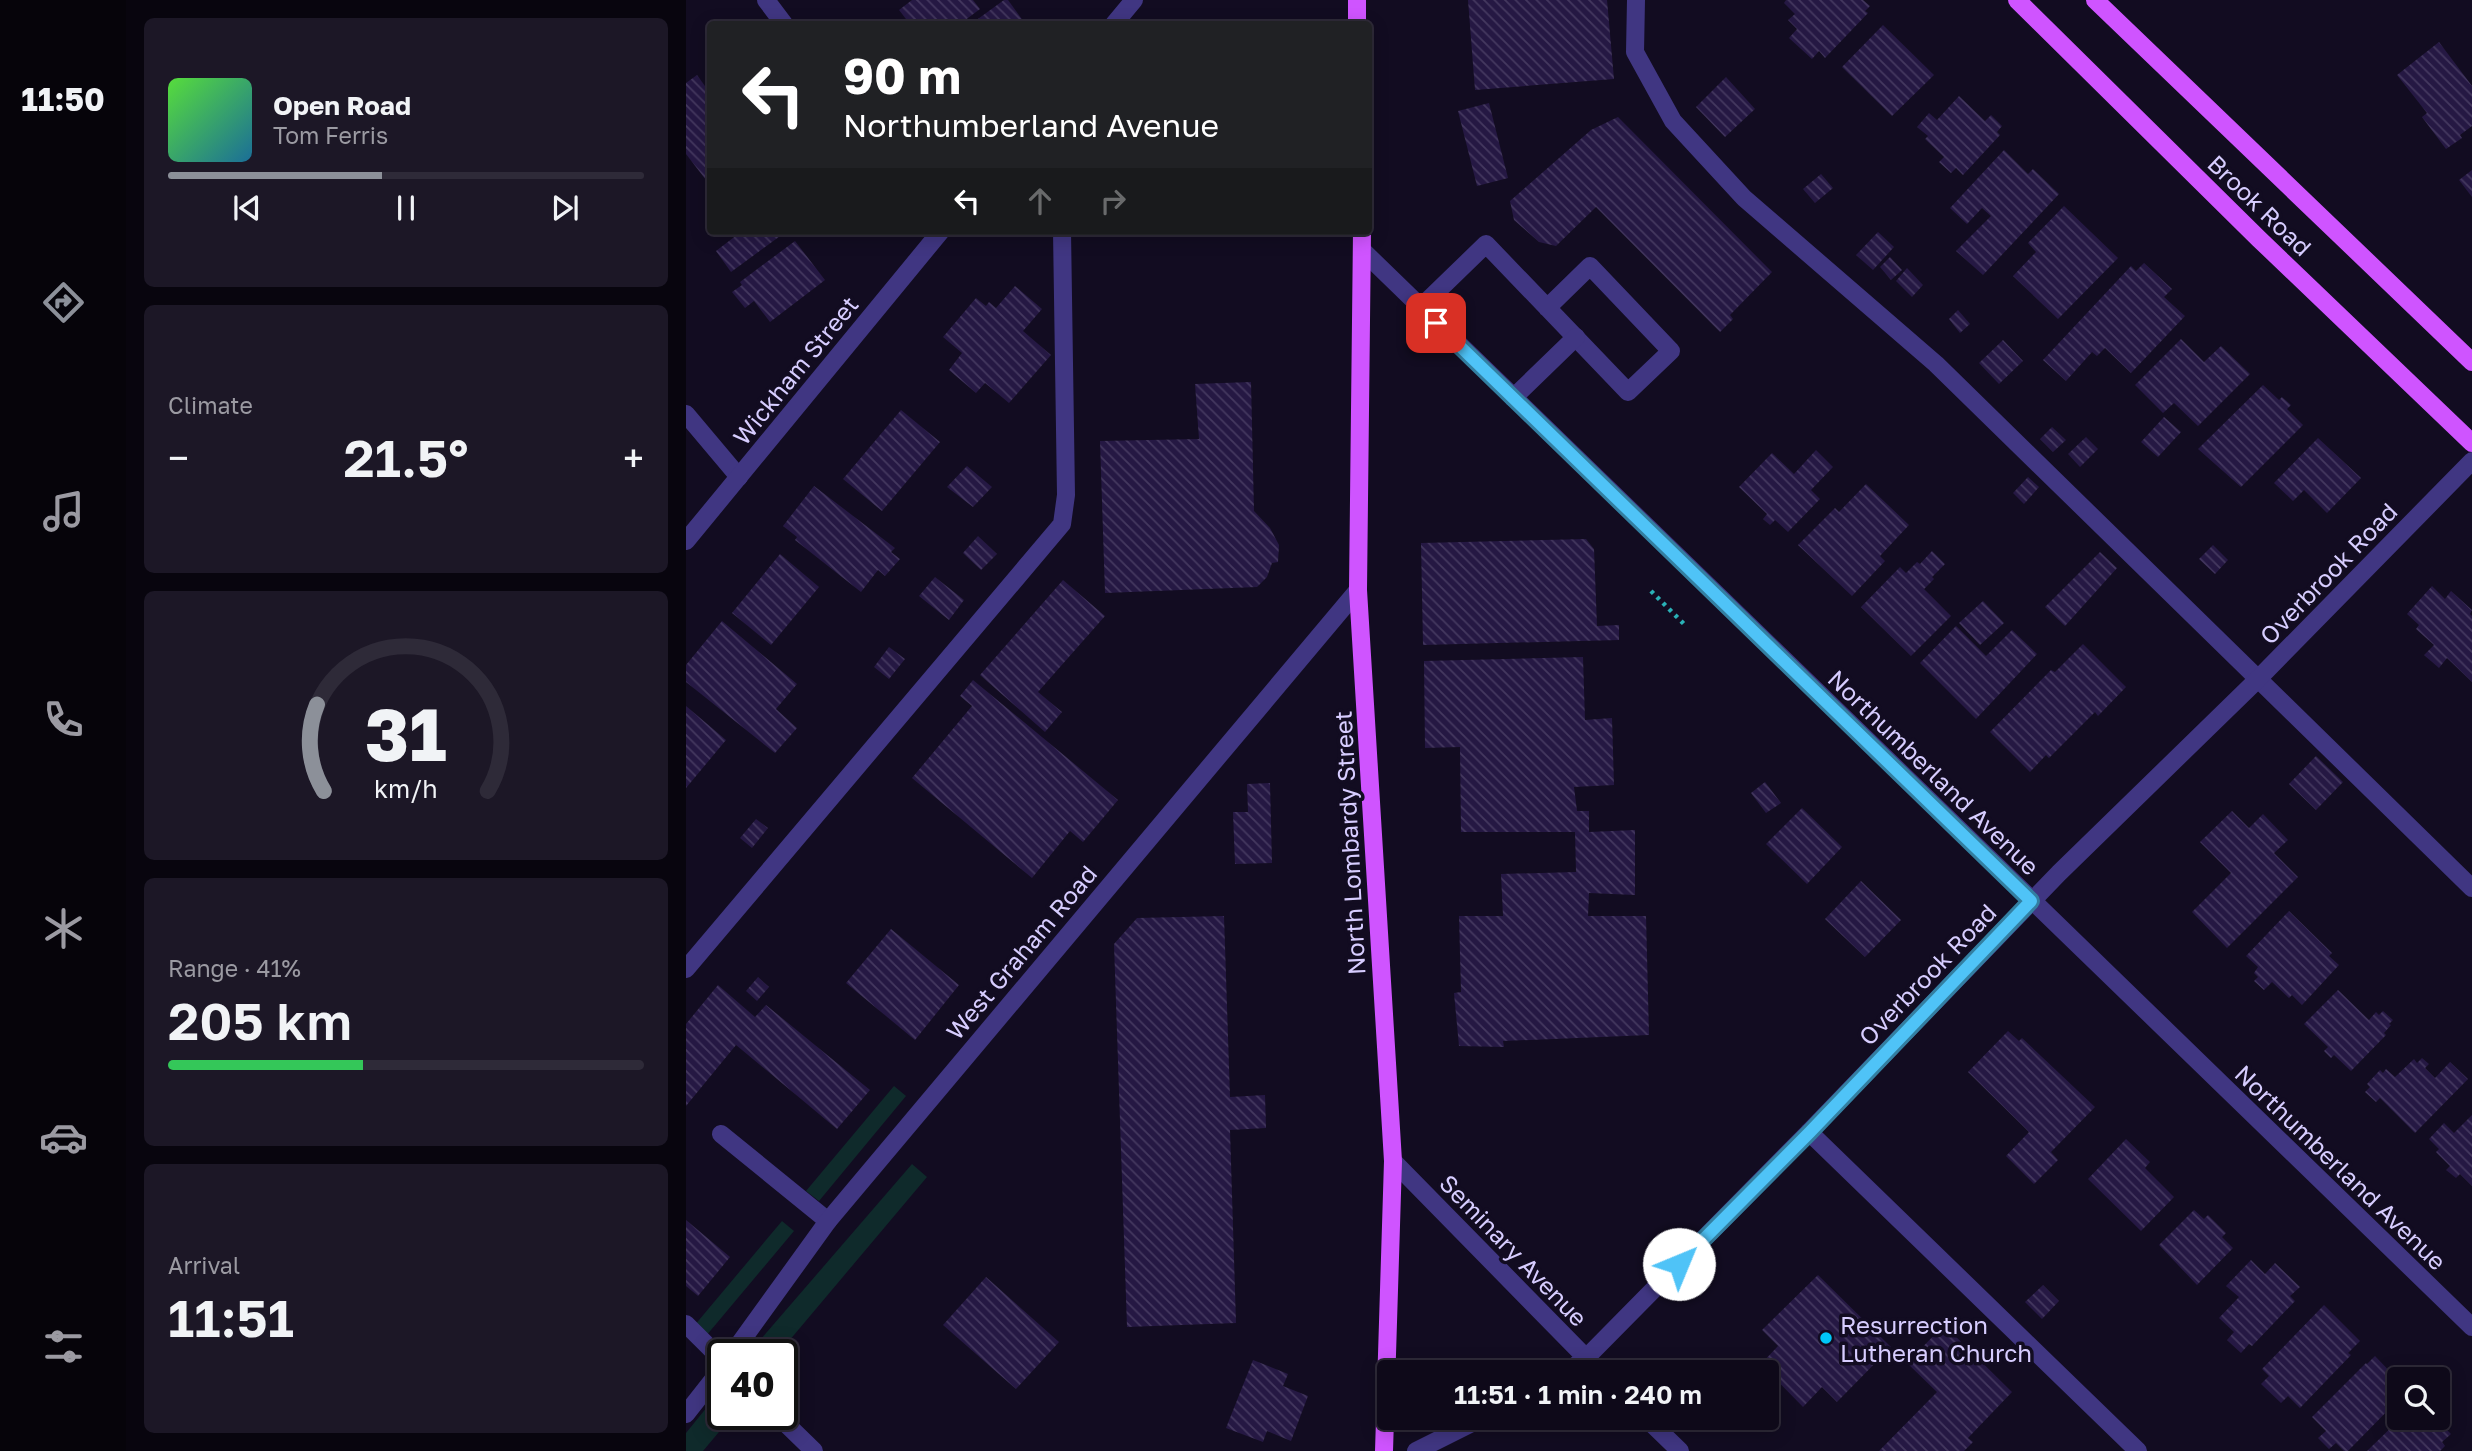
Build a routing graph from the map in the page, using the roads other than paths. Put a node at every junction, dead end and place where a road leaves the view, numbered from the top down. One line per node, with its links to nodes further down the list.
1 (766, 0): 7 (street)
2 (1134, 0): 8 (street)
3 (1357, 0): 9 (main road)
4 (1636, 0): 25 (street)
5 (2017, 0): 20 (main road, Brook Road)
6 (2095, 0): 17 (main road, Brook Road)
7 (782, 21)
8 (1116, 21)
9 (1357, 21)
10 (937, 235): 22 (street, Wickham Street)
11 (1062, 235): 28 (street)
12 (1362, 235): 13 (main road, North Lombardy Street)
13 (1363, 251): 14 (street, Northumberland Avenue); 24 (main road, North Lombardy Street)
14 (1420, 308): 15 (street); 18 (street, Northumberland Avenue)
15 (1547, 308): 16 (street); 16 (street)
16 (1576, 337): 18 (street)
17 (2472, 362)
18 (1513, 398): 27 (street, Northumberland Avenue)
19 (686, 414): 22 (street)
20 (2472, 443)
21 (2472, 461): 25 (street, Overbrook Road)
22 (739, 477): 23 (street, Wickham Street)
23 (686, 541)
24 (1358, 590): 31 (main road, North Lombardy Street); 32 (street, West Graham Road)
25 (2258, 679): 26 (street); 27 (street, Overbrook Road)
26 (2472, 888)
27 (2031, 901): 29 (street, Overbrook Road); 34 (street, Northumberland Avenue)
28 (686, 969)
29 (1810, 1132): 37 (street, Overbrook Road); 48 (street)
30 (721, 1134): 32 (street)
31 (1393, 1161): 37 (street, Seminary Avenue); 45 (main road, North Lombardy Street)
32 (828, 1221): 35 (street, West Graham Road)
33 (686, 1324): 36 (street)
34 (2472, 1327)
35 (743, 1339)
36 (707, 1345)
37 (1586, 1358): 38 (street, Overbrook Road)
38 (1583, 1360)
39 (707, 1387): 40 (street)
40 (686, 1414)
41 (792, 1430): 44 (street)
42 (1458, 1430): 46 (street)
43 (1658, 1430): 47 (street)
44 (814, 1451)
45 (1384, 1451)
46 (1416, 1451)
47 (1680, 1451)
48 (2138, 1451)

